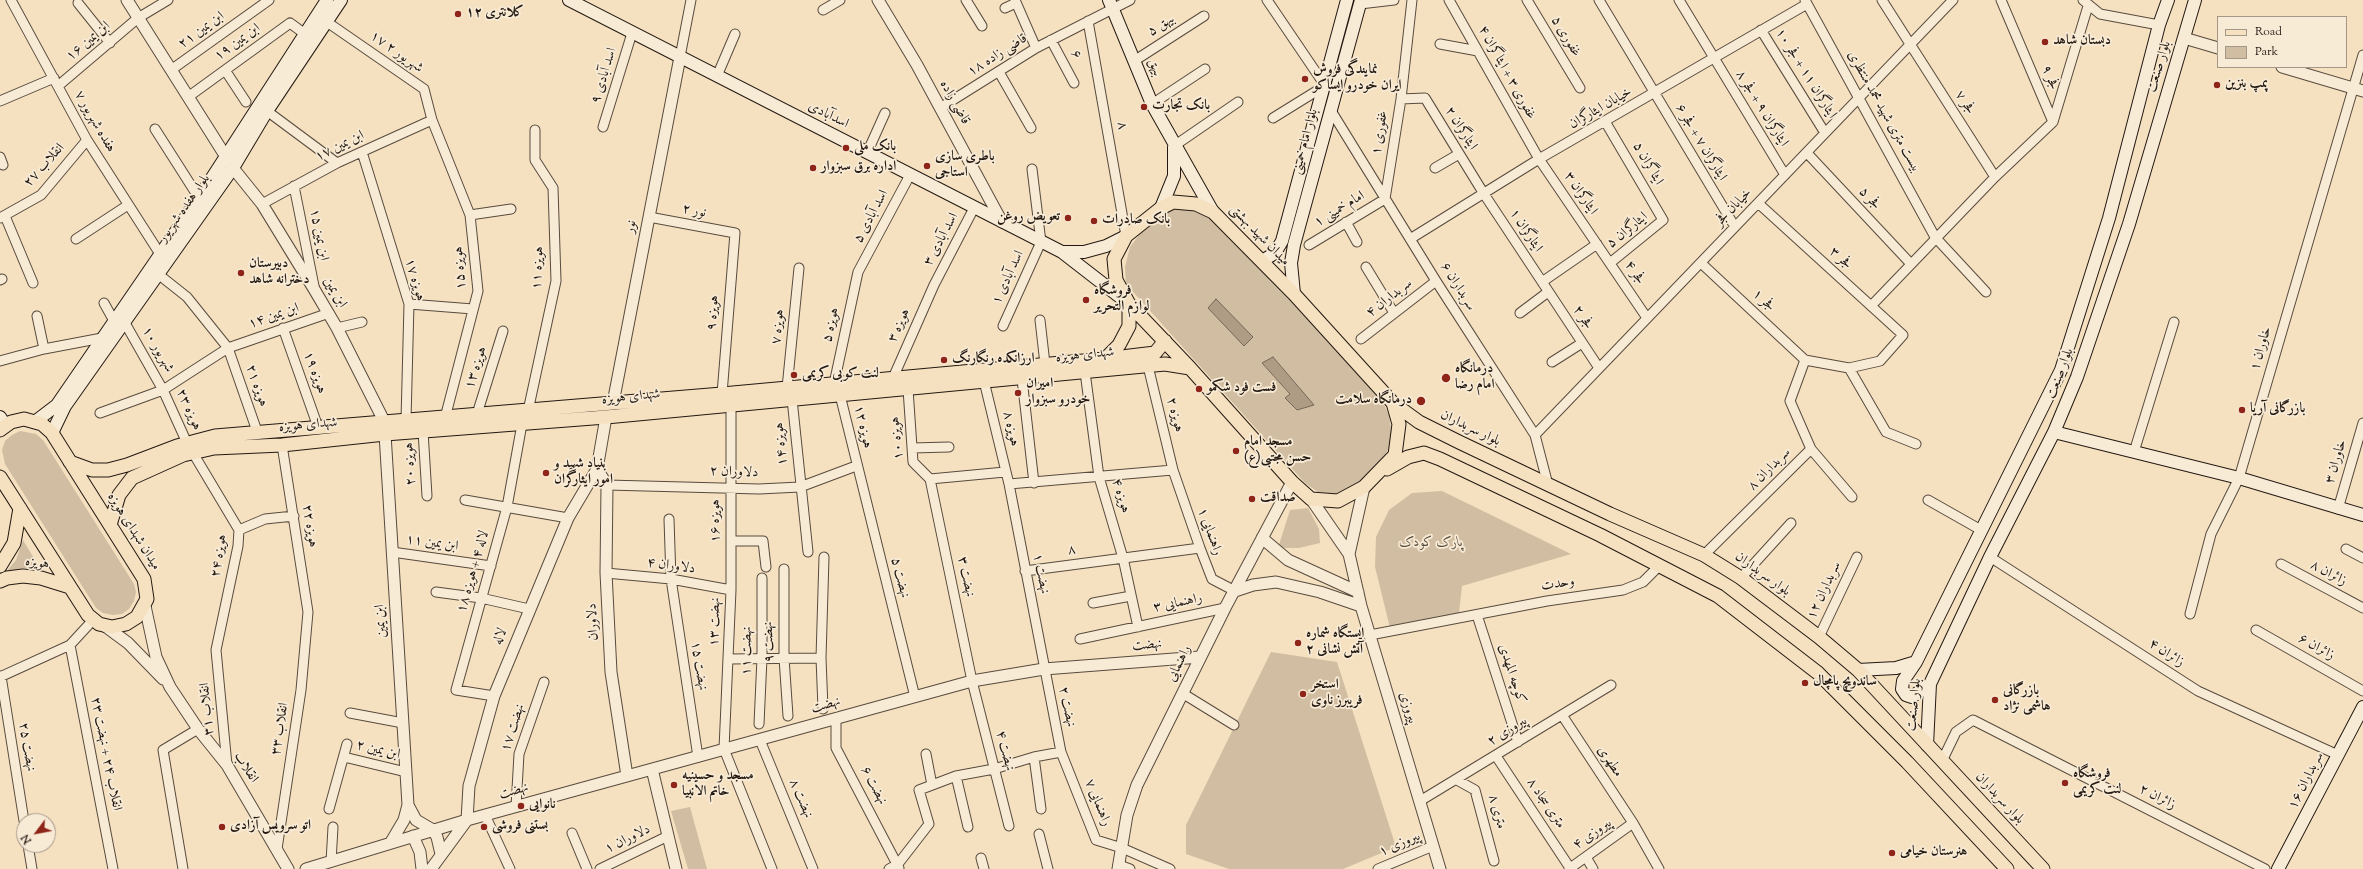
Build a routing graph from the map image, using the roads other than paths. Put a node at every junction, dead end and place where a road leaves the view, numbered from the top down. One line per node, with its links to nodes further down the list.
1 (11, 0): 62 (street, هفده شهریور ۷)
2 (127, 0): 35 (street, ابن یمین)
3 (168, 0): 35 (street, ابن یمین ۱۶)
4 (269, 0): 58 (street, ابن یمین ۲۱)
5 (327, 0): 42 (main road, بلوار هفده شهریور)
6 (341, 0): 37 (main road, بلوار هفده شهریور)
7 (569, 0): 41 (main road, اسدآبادی)
8 (691, 0): 53 (street)
9 (840, 0): 33 (street)
10 (878, 0): 75 (street, قاضی زاده)
11 (966, 0): 39 (street)
12 (1130, 0): 31 (street, قاضی زاده ۱۸)
13 (1267, 0): 64 (street)
14 (1347, 0): 64 (main road, بلوار امام خمینی)
15 (1394, 0): 27 (street)
16 (1412, 0): 70 (street, غفوری ۱)
17 (1449, 0): 51 (street, غفوری ۳ + ایثاگران ۴)
18 (1526, 0): 65 (street, غفوری ۵)
19 (1599, 0): 67 (street, ایثارگران ۷ + فجر ۶)
20 (1679, 0): 54 (street, ایثارگران ۹ + فجر ۸)
21 (1882, 0): 48 (street, فجر ۷)
22 (1953, 0): 48 (street, خیابان فجر)
23 (2000, 0): 82 (street, فجر ۹)
24 (2168, 0): 38 (main road, بلوار صنعت)
25 (2195, 0): 44 (main road, بلوار صنعت)
26 (1016, 1): 32 (street); 49 (street)
27 (1361, 2): 76 (main road, بلوار امام خمینی)
28 (1806, 2): 40 (street, خیابان ایثارگران); 69 (street, بیست متری شهید محمد منتظری)
29 (78, 3): 46 (street)
30 (2086, 3): 38 (street); 82 (street)
31 (1111, 5): 36 (street, قاضی زاده ۱۸); 55 (main road, بیهق)
32 (1005, 8)
33 (823, 10)
34 (1204, 16): 55 (street, بیهق ۵)
35 (138, 18): 46 (street, ابن یمین ۱۶); 58 (street, ابن یمین)
36 (1088, 21): 45 (street, قاضی زاده ۱۸); 125 (street, ۸)
37 (327, 22): 77 (main road, بلوار هفده شهریور); 80 (street, ۱۷ شهریور ۲)
38 (2159, 25): 118 (main road, بلوار صنعت)
39 (982, 26)
40 (1761, 30): 54 (street, خیابان ایثارگران); 87 (street, ایثارگران ۱۱ + فجر ۱۰)
41 (632, 33): 53 (main road, اسدآبادی); 83 (street, اسد آبادی ۹)
42 (305, 34): 59 (street, ابن یمین ۱۹); 95 (main road, بلوار هفده شهریور)
43 (735, 34): 61 (street)
44 (2184, 38): 50 (street); 122 (main road, بلوار صنعت)
45 (1051, 40): 49 (street, قاضی زاده ۱۸); 63 (street, ۶)
46 (110, 43): 62 (street, ابن یمین ۱۶)
47 (1440, 44): 51 (street)
48 (1910, 44): 69 (street, خیابان فجر); 103 (street, فجر ۷)
49 (1036, 48): 60 (street, قاضی زاده ۱۸)
50 (2217, 48)
51 (1478, 51): 94 (street, غفوری ۳ + ایثاگران ۴)
52 (2363, 55): 66 (street, خاوران ۱)
53 (680, 57): 61 (main road, اسدآبادی); 117 (street, نور)
54 (1713, 58): 67 (street, خیابان ایثارگران); 102 (street, ایثارگران ۹ + فجر ۸)
55 (1134, 61): 74 (main road, بیهق)
56 (2285, 68): 66 (street)
57 (1205, 69): 74 (street)
58 (171, 70): 68 (street, ابن یمین)
59 (225, 70): 68 (street, ابن یمین ۱۹); 72 (street)
60 (999, 72): 75 (street, قاضی زاده ۱۸); 84 (street)
61 (717, 76): 92 (main road, اسدآبادی)
62 (56, 82): 71 (street, ابن یمین ۱۶); 88 (street, هفده شهریور ۷)
63 (1074, 83)
64 (1324, 86): 79 (street); 99 (main road, بلوار امام خمینی)
65 (1580, 88)
66 (2358, 90): 230 (street, خاوران ۱)
67 (1654, 94): 81 (street, خیابان ایثارگران); 123 (street, ایثارگران ۷ + فجر ۶)
68 (188, 97): 95 (street, ابن یمین)
69 (1860, 97): 87 (street, خیابان فجر); 126 (street, بیست متری شهید محمد منتظری)
70 (1401, 99): 93 (street, ایثارگران ۲); 107 (street, غفوری ۱)
71 (0, 101)
72 (246, 102)
73 (1238, 102): 89 (street)
74 (1152, 104): 89 (main road, بیهق)
75 (940, 108): 120 (street, قاضی زاده)
76 (1330, 109): 100 (main road, بلوار امام خمینی); 107 (street, سربداران ۶)
77 (268, 111): 95 (main road, بلوار هفده شهریور); 96 (street)
78 (885, 113): 92 (street)
79 (1273, 118)
80 (432, 120): 90 (street, ابن یمین ۱۷); 115 (street, هویزه ۱۵)
81 (1606, 122): 94 (street, خیابان ایثارگران); 119 (street, ایثاگران ۵)
82 (2053, 122): 103 (street)
83 (604, 128)
84 (1031, 128)
85 (155, 130): 106 (street)
86 (535, 130): 198 (street, هویزه ۱۱)
87 (1825, 133): 91 (street, خیابان فجر)
88 (87, 140): 110 (street, هفده شهریور ۷); 116 (street, انقلاب ۲۷)
89 (1174, 146): 112 (main road); 114 (main road, بیهق)
90 (362, 152): 96 (street, ابن یمین ۱۷); 152 (street, هویزه ۱۷)
91 (1807, 152): 102 (street, خیابان فجر); 138 (street, فجر ۵)
92 (867, 153): 101 (main road, اسدآبادی)
93 (1460, 154): 97 (street); 105 (street, ایثارگران ۲)
94 (1539, 159): 105 (street, خیابان ایثارگران); 131 (street, ایثارگران ۳)
95 (229, 163): 106 (main road, بلوار هفده شهریور); 109 (street, ابن یمین); 142 (main road, بلوار هفده شهریور)
96 (337, 163): 104 (street, ابن یمین ۱۷)
97 (1435, 168)
98 (1032, 169): 129 (street)
99 (1301, 170): 100 (main road); 135 (main road, بلوار امام خمینی)
100 (1313, 174): 150 (main road, بلوار امام خمینی)
101 (910, 175): 111 (main road, اسدآبادی); 141 (street, اسد آبادی ۵)
102 (1785, 175): 108 (street, خیابان فجر)
103 (1994, 177): 126 (street)
104 (294, 186): 109 (street, ابن یمین ۱۷); 147 (street, ابن یمین ۱۵)
105 (1484, 194): 128 (street, خیابان ایثارگران); 144 (street, ایثارگران ۱)
106 (199, 198): 134 (main road, بلوار هفده شهریور)
107 (1385, 199): 121 (street, امام خمینی ۱); 128 (street, سربداران ۶)
108 (1758, 203): 123 (street, خیابان فجر); 154 (street, فجر ۳)
109 (262, 204): 147 (street, ابن یمین)
110 (128, 205): 127 (street); 134 (street, هفده شهریور ۷)
111 (974, 208): 120 (main road, اسدآبادی); 146 (street, اسد آبادی ۳)
112 (1161, 208): 114 (main road, میدان شهید بهشتی); 125 (main road, میدان شهید بهشتی)
113 (511, 209): 115 (street)
114 (1213, 212): 135 (main road, میدان شهید بهشتی)
115 (470, 215): 155 (street, هویزه ۱۵)
116 (3, 217): 145 (street)
117 (649, 217): 124 (street, نور ۲); 195 (street, نور)
118 (2109, 218): 122 (main road); 256 (main road, بلوار صنعت)
119 (1663, 220): 136 (street, ایثارگران ۵)
120 (1002, 222): 129 (main road, اسدآبادی)
121 (1346, 222): 130 (street); 132 (street, امام خمینی ۱)
122 (2128, 224): 211 (main road, بلوار صنعت)
123 (1735, 227): 137 (street, خیابان فجر)
124 (735, 233): 194 (street, هویزه ۹)
125 (1126, 236): 133 (main road); 153 (main road, میدان شهید بهشتی)
126 (1935, 237): 138 (street); 149 (street, بیست متری شهید محمد منتظری)
127 (76, 239)
128 (1410, 239): 143 (street, سربداران ۶)
129 (1041, 242): 133 (main road, اسدآبادی); 165 (street, اسد آبادی ۱)
130 (1357, 242)
131 (1597, 244): 136 (street, فجر ۴); 144 (street)
132 (1309, 245)
133 (1062, 252): 153 (main road, اسدآبادی)
134 (160, 254): 162 (main road, بلوار هفده شهریور)
135 (1262, 261): 150 (main road, میدان شهید بهشتی)
136 (1610, 263): 160 (street, فجر ۴)
137 (1701, 263): 160 (street, خیابان فجر); 178 (street, فجر ۱)
138 (1911, 264): 154 (street)
139 (1366, 267): 157 (street)
140 (799, 268): 193 (street, هویزه ۷)
141 (858, 272): 192 (street, هویزه ۵)
142 (158, 274): 162 (main road, بلوار هفده شهریور); 173 (street, هویزه ۲۱)
143 (1436, 281): 157 (street, سربداران ۴); 214 (street, سربداران ۶)
144 (1542, 282): 148 (street, فجر ۲)
145 (33, 283)
146 (934, 285): 187 (street, هویزه ۳)
147 (314, 289): 156 (street, ابن یمین)
148 (1548, 292): 158 (street); 172 (street, فجر ۲)
149 (1986, 292)
150 (1294, 294): 196 (main road, میدان شهید بهشتی)
151 (104, 303): 162 (street, شهریور ۱۰)
152 (409, 304): 155 (street); 203 (street, هویزه ۱۷)
153 (1129, 304): 171 (main road, میدان شهید بهشتی); 176 (main road)
154 (1871, 306): 185 (street, فجر ۳)
155 (474, 310): 202 (street, هویزه ۱۵)
156 (328, 313): 166 (street, ابن یمین ۱۴); 167 (street, ابن یمین)
157 (1394, 313): 170 (street, سربداران ۴)
158 (1520, 313)
159 (37, 316): 174 (street)
160 (1647, 318): 184 (street, خیابان فجر)
161 (1040, 320): 180 (street)
162 (120, 322): 169 (main road, بلوار هفده شهریور); 191 (street, شهریور ۱۰); 212 (main road, بلوار هفده شهریور)
163 (362, 322): 167 (street)
164 (2174, 322): 221 (street)
165 (1003, 326)
166 (283, 328): 173 (street, ابن یمین ۱۴); 208 (street, هویزه ۱۹)
167 (337, 328): 209 (street, ابن یمین)
168 (504, 331): 200 (street, هویزه ۱۳)
169 (102, 338): 174 (street); 204 (main road, بلوار هفده شهریور)
170 (1361, 339)
171 (1166, 341): 175 (main road); 183 (main road, میدان شهید بهشتی)
172 (1582, 343): 179 (street); 184 (street, فجر ۲)
173 (228, 348): 191 (street, ابن یمین ۱۴); 213 (street, هویزه ۲۱)
174 (44, 349): 177 (street)
175 (1155, 353): 176 (main road, شهدای هویزه); 181 (main road)
176 (1105, 359): 180 (main road, شهدای هویزه)
177 (0, 360)
178 (1805, 360): 185 (street); 220 (street)
179 (1552, 362)
180 (1044, 364): 187 (main road, شهدای هویزه)
181 (1165, 364): 182 (main road, شهدای هویزه); 183 (main road, شهدای هویزه)
182 (1148, 366): 186 (main road, شهدای هویزه); 225 (street, هویزه ۲)
183 (1190, 368): 232 (main road, میدان شهید بهشتی)
184 (1599, 368): 214 (street, خیابان فجر)
185 (1849, 368): 215 (street)
186 (1085, 372): 188 (main road, شهدای هویزه); 229 (street, هویزه ۴)
187 (893, 378): 192 (main road, شهدای هویزه)
188 (1022, 379): 189 (main road, شهدای هویزه); 233 (street)
189 (984, 380): 190 (main road, شهدای هویزه); 226 (street, هویزه ۸)
190 (908, 389): 192 (main road, شهدای هویزه); 219 (street, هویزه ۱۰)
191 (163, 390): 199 (street, ابن یمین ۱۴); 218 (street, هویزه ۲۳)
192 (837, 390): 193 (main road, شهدای هویزه); 223 (street, هویزه ۱۲)
193 (790, 393): 194 (main road, شهدای هویزه); 197 (main road, شهدای هویزه); 239 (street, هویزه ۱۴)
194 (722, 394): 195 (main road, شهدای هویزه)
195 (613, 403): 198 (main road, شهدای هویزه)
196 (1393, 403): 227 (main road, میدان شهید بهشتی); 236 (main road, بلوار سربداران)
197 (731, 404): 201 (main road, شهدای هویزه); 238 (street, هویزه ۱۶)
198 (528, 411): 200 (main road, شهدای هویزه)
199 (100, 412)
200 (477, 414): 202 (main road, شهدای هویزه)
201 (606, 417): 207 (main road, شهدای هویزه); 224 (street, لاله)
202 (445, 418): 203 (main road, شهدای هویزه)
203 (406, 420): 209 (main road, شهدای هویزه)
204 (36, 422): 206 (main road, میدان شهدای هویزه); 212 (main road, میدان شهدای هویزه)
205 (2363, 423): 247 (street, خاوران ۳)
206 (2, 424)
207 (522, 424): 210 (main road, شهدای هویزه); 246 (street, لاله ۴ + هویزه ۱۸)
208 (318, 427): 209 (main road, شهدای هویزه); 213 (main road, شهدای هویزه)
209 (384, 428): 210 (main road, شهدای هویزه); 216 (main road, شهدای هویزه); 262 (street, ابن یمین)
210 (423, 431): 240 (street, هویزه ۲۰)
211 (2054, 432): 221 (main road); 268 (main road, بلوار صنعت)
212 (52, 433): 222 (main road, میدان شهدای هویزه)
213 (258, 434): 218 (main road, شهدای هویزه)
214 (1535, 435): 236 (street, سربداران ۶)
215 (1916, 444)
216 (282, 445): 218 (main road, شهدای هویزه); 250 (street, هویزه ۲۲)
217 (950, 447): 219 (street)
218 (190, 448): 222 (main road, شهدای هویزه); 254 (main road, شهدای هویزه); 255 (street, هویزه ۲۴)
219 (912, 448): 231 (street, هویزه ۱۰)
220 (1812, 449): 241 (street, سربداران ۸); 265 (street, سربداران ۸)
221 (2134, 452): 230 (main road)
222 (70, 462): 254 (main road, میدان شهدای هویزه)
223 (856, 466): 239 (street, دلاوران ۲); 325 (street, نهضت ۵)
224 (597, 469): 235 (street); 251 (street, لاله)
225 (1173, 470): 229 (street); 260 (street, راهنمایی ۱)
226 (1005, 472): 231 (street); 234 (street, هویزه ۸)
227 (1375, 476): 237 (main road, میدان شهید بهشتی); 257 (main road)
228 (0, 477): 245 (main road)
229 (1099, 477): 233 (street); 269 (street, هویزه ۴)
230 (2238, 478): 247 (main road); 297 (street, خاوران ۱)
231 (930, 479): 317 (street, نهضت ۳)
232 (1292, 482): 242 (main road, میدان شهید بهشتی); 258 (street, راهنمایی)
233 (1034, 483): 234 (street)
234 (1009, 484): 277 (street, نهضت ۱)
235 (607, 485): 238 (street, دلاوران ۲); 278 (street, دلاوران)
236 (1548, 485): 248 (main road, بلوار سربداران)
237 (1364, 486): 242 (main road, میدان شهید بهشتی); 264 (street)
238 (731, 487): 239 (street, دلاوران ۲); 259 (street, هویزه ۱۶)
239 (800, 487): 263 (street, هویزه ۱۴)
240 (427, 496)
241 (1852, 497)
242 (1311, 499): 264 (street)
243 (465, 500): 246 (street)
244 (1928, 500): 256 (street)
245 (20, 508): 273 (main road, هویزه); 283 (main road)
246 (507, 508): 251 (street); 274 (street, لاله ۴ + هویزه ۱۸)
247 (2338, 509): 249 (main road)
248 (1610, 514): 257 (main road); 265 (main road, بلوار سربداران)
249 (2363, 515)
250 (294, 516): 255 (street); 296 (street, هویزه ۲۲)
251 (568, 518): 295 (street, لاله)
252 (669, 519): 281 (street, نهضت ۱۵)
253 (1791, 524): 280 (street)
254 (110, 525): 291 (main road, میدان شهدای هویزه)
255 (239, 530): 307 (street, هویزه ۲۴)
256 (1981, 530): 313 (main road, بلوار صنعت)
257 (1600, 535): 271 (main road)
258 (1262, 538): 285 (street, راهنمایی); 287 (street)
259 (731, 541): 275 (street); 284 (street, هویزه ۱۶)
260 (1200, 548): 269 (street, ۸); 285 (street, راهنمایی ۱)
261 (2346, 548): 270 (street)
262 (392, 552): 274 (street, ابن یمین ۱۱); 332 (street, ابن یمین)
263 (808, 552)
264 (1349, 554): 287 (street, پیروزی)
265 (1704, 555): 280 (main road, بلوار سربداران)
266 (824, 557): 311 (street)
267 (1857, 557): 304 (street, سربداران ۱۲)
268 (1990, 557): 319 (main road, بلوار صنعت); 343 (street, زائران ۴)
269 (1123, 558): 277 (street, ۸); 288 (street, هویزه ۴)
270 (2363, 558)
271 (1660, 564): 298 (street, وحدت); 409 (main road)
272 (2281, 564): 294 (street, زائران ۸)
273 (0, 566)
274 (491, 566): 289 (street, لاله ۴ + هویزه ۱۸)
275 (766, 567)
276 (784, 569): 310 (street, نهضت ۹)
277 (1025, 571): 314 (street, نهضت ۱)
278 (606, 573): 281 (street, دلاوران ۴); 353 (street, دلاوران)
279 (762, 578): 309 (street, نهضت ۱۱)
280 (1740, 578): 304 (main road, بلوار سربداران)
281 (671, 580): 284 (street, دلاوران ۴); 345 (street, نهضت ۱۵)
282 (0, 582): 283 (main road, هویزه)
283 (70, 587): 299 (main road)
284 (731, 590): 312 (street, نهضت ۱۳)
285 (1235, 591): 292 (street); 293 (street, راهنمایی)
286 (436, 592): 289 (street)
287 (1358, 592): 292 (street, پیروزی)
288 (1131, 596): 290 (street); 301 (street, هویزه ۴)
289 (480, 598): 295 (street); 324 (street, لاله ۴ + هویزه ۱۸)
290 (1093, 603)
291 (145, 606): 300 (main road); 321 (street)
292 (1362, 606): 303 (street, پیروزی)
293 (1225, 608): 301 (street, راهنمایی ۳); 308 (street, راهنمایی)
294 (2363, 608)
295 (529, 609): 324 (street, لاله)
296 (308, 612): 377 (street, انقلاب ۳۳)
297 (2190, 614)
298 (1477, 615): 303 (street, وحدت); 337 (street, کوچه المهدی)
299 (93, 620): 300 (main road); 306 (street)
300 (105, 626): 321 (street)
301 (1138, 627): 305 (street, راهنمایی ۳)
302 (2256, 630): 322 (street, زائران ۶)
303 (1370, 635): 357 (street, پیروزی)
304 (1819, 637): 315 (main road, بلوار سربداران)
305 (1080, 639)
306 (70, 645): 316 (street); 387 (street, انقلاب ۲۴ + نهضت ۲۳)
307 (216, 650): 349 (street, انقلاب ۳۱)
308 (1200, 657): 314 (street, نهضت); 323 (street, راهنمایی)
309 (762, 658): 310 (street); 312 (street); 333 (street, نهضت ۱۱)
310 (784, 658): 311 (street); 330 (street, نهضت ۹)
311 (821, 658): 327 (street)
312 (729, 659): 340 (street, نهضت ۱۳)
313 (1916, 662): 315 (main road, بلوار صنعت); 319 (main road)
314 (1044, 669): 317 (street, نهضت); 341 (street, نهضت ۲)
315 (1858, 670): 339 (main road, بلوار سربداران)
316 (0, 677): 362 (street, نهضت ۲۵)
317 (972, 681): 325 (street, نهضت); 351 (street, نهضت ۴)
318 (544, 682): 359 (street, نهضت ۱۷)
319 (1930, 684): 339 (main road, بلوار صنعت)
320 (1611, 685): 329 (street, پیروزی ۲)
321 (170, 687): 335 (street, انقلاب)
322 (2363, 691)
323 (1182, 693): 334 (street); 376 (street, راهنمایی)
324 (494, 696): 364 (street, لاله)
325 (915, 697): 331 (street, نهضت)
326 (2363, 707): 343 (main road, سربداران ۱۶)
327 (823, 709)
328 (350, 713): 332 (street)
329 (1562, 715): 337 (street, پیروزی ۲); 365 (street, مطهری)
330 (788, 716)
331 (836, 719): 336 (street, نهضت); 384 (street, نهضت ۶)
332 (403, 723): 352 (street, ابن یمین)
333 (759, 724)
334 (1234, 725)
335 (198, 729): 349 (street, انقلاب); 388 (street)
336 (760, 740): 340 (street, نهضت); 398 (street, نهضت ۸)
337 (1518, 742): 344 (street, پیروزی ۲)
338 (347, 744): 347 (street)
339 (1927, 745): 348 (main road, بلوار سربداران)
340 (724, 750): 345 (street, نهضت); 397 (street)
341 (1062, 752): 346 (street); 376 (street, راهنمایی ۷)
342 (926, 754): 356 (street)
343 (2338, 755): 412 (main road, سربداران ۱۶)
344 (1496, 756): 355 (street, پیروزی ۲); 406 (street, متری سجاد ۸)
345 (698, 757): 350 (street, نهضت)
346 (1034, 757): 351 (street); 361 (street)
347 (344, 758): 352 (street, ابن یمین ۲); 360 (street)
348 (1942, 761): 410 (main road, بلوار سربداران); 411 (street, زائران ۲)
349 (227, 765): 377 (street, انقلاب)
350 (652, 769): 353 (street, نهضت); 373 (street)
351 (994, 769): 354 (street); 366 (street, نهضت ۴)
352 (406, 772): 358 (street, ابن یمین)
353 (627, 776): 359 (street, نهضت)
354 (956, 776): 356 (street); 368 (street)
355 (1457, 780): 357 (street, پیروزی ۲); 382 (street, ۸ متری)
356 (932, 785): 384 (street)
357 (1420, 801): 375 (street, پیروزی)
358 (408, 805): 369 (street); 374 (street)
359 (516, 807): 363 (street, نهضت)
360 (329, 809)
361 (1041, 809)
362 (23, 813)
363 (485, 815): 364 (street, نهضت); 393 (street)
364 (467, 820): 369 (street, نهضت); 379 (street)
365 (1633, 824): 380 (street, پیروزی ۴); 408 (street, مطهری)
366 (1009, 826)
367 (333, 827): 383 (street)
368 (968, 827)
369 (433, 830): 372 (street, نهضت); 379 (street)
370 (572, 833): 394 (street)
371 (1039, 834): 401 (street)
372 (413, 836): 374 (street, نهضت); 391 (street)
373 (668, 836): 395 (street, دلاوران ۱); 396 (street)
374 (392, 842): 383 (street, نهضت)
375 (1433, 846): 404 (street, پیروزی ۱); 405 (street, پیروزی)
376 (1122, 848): 385 (street, راهنمایی); 403 (street)
377 (277, 849): 389 (street, انقلاب)
378 (29, 853): 386 (street)
379 (441, 854): 392 (street)
380 (1586, 857): 406 (street, پیروزی ۴); 407 (street)
381 (981, 858): 400 (street)
382 (1494, 861)
383 (331, 862): 390 (street, نهضت)
384 (899, 866): 399 (street)
385 (1118, 867): 402 (street)
386 (32, 869)
387 (113, 869)
388 (183, 869)
389 (288, 869)
390 (306, 869)
391 (422, 869)
392 (431, 869)
393 (510, 869)
394 (587, 869)
395 (600, 869)
396 (676, 869)
397 (772, 869)
398 (813, 869)
399 (889, 869)
400 (984, 869)
401 (1048, 869)
402 (1130, 869)
403 (1170, 869)
404 (1378, 869)
405 (1440, 869)
406 (1570, 869)
407 (1593, 869)
408 (1659, 869)
409 (2007, 869)
410 (2043, 869)
411 (2264, 869)
412 (2278, 869)

